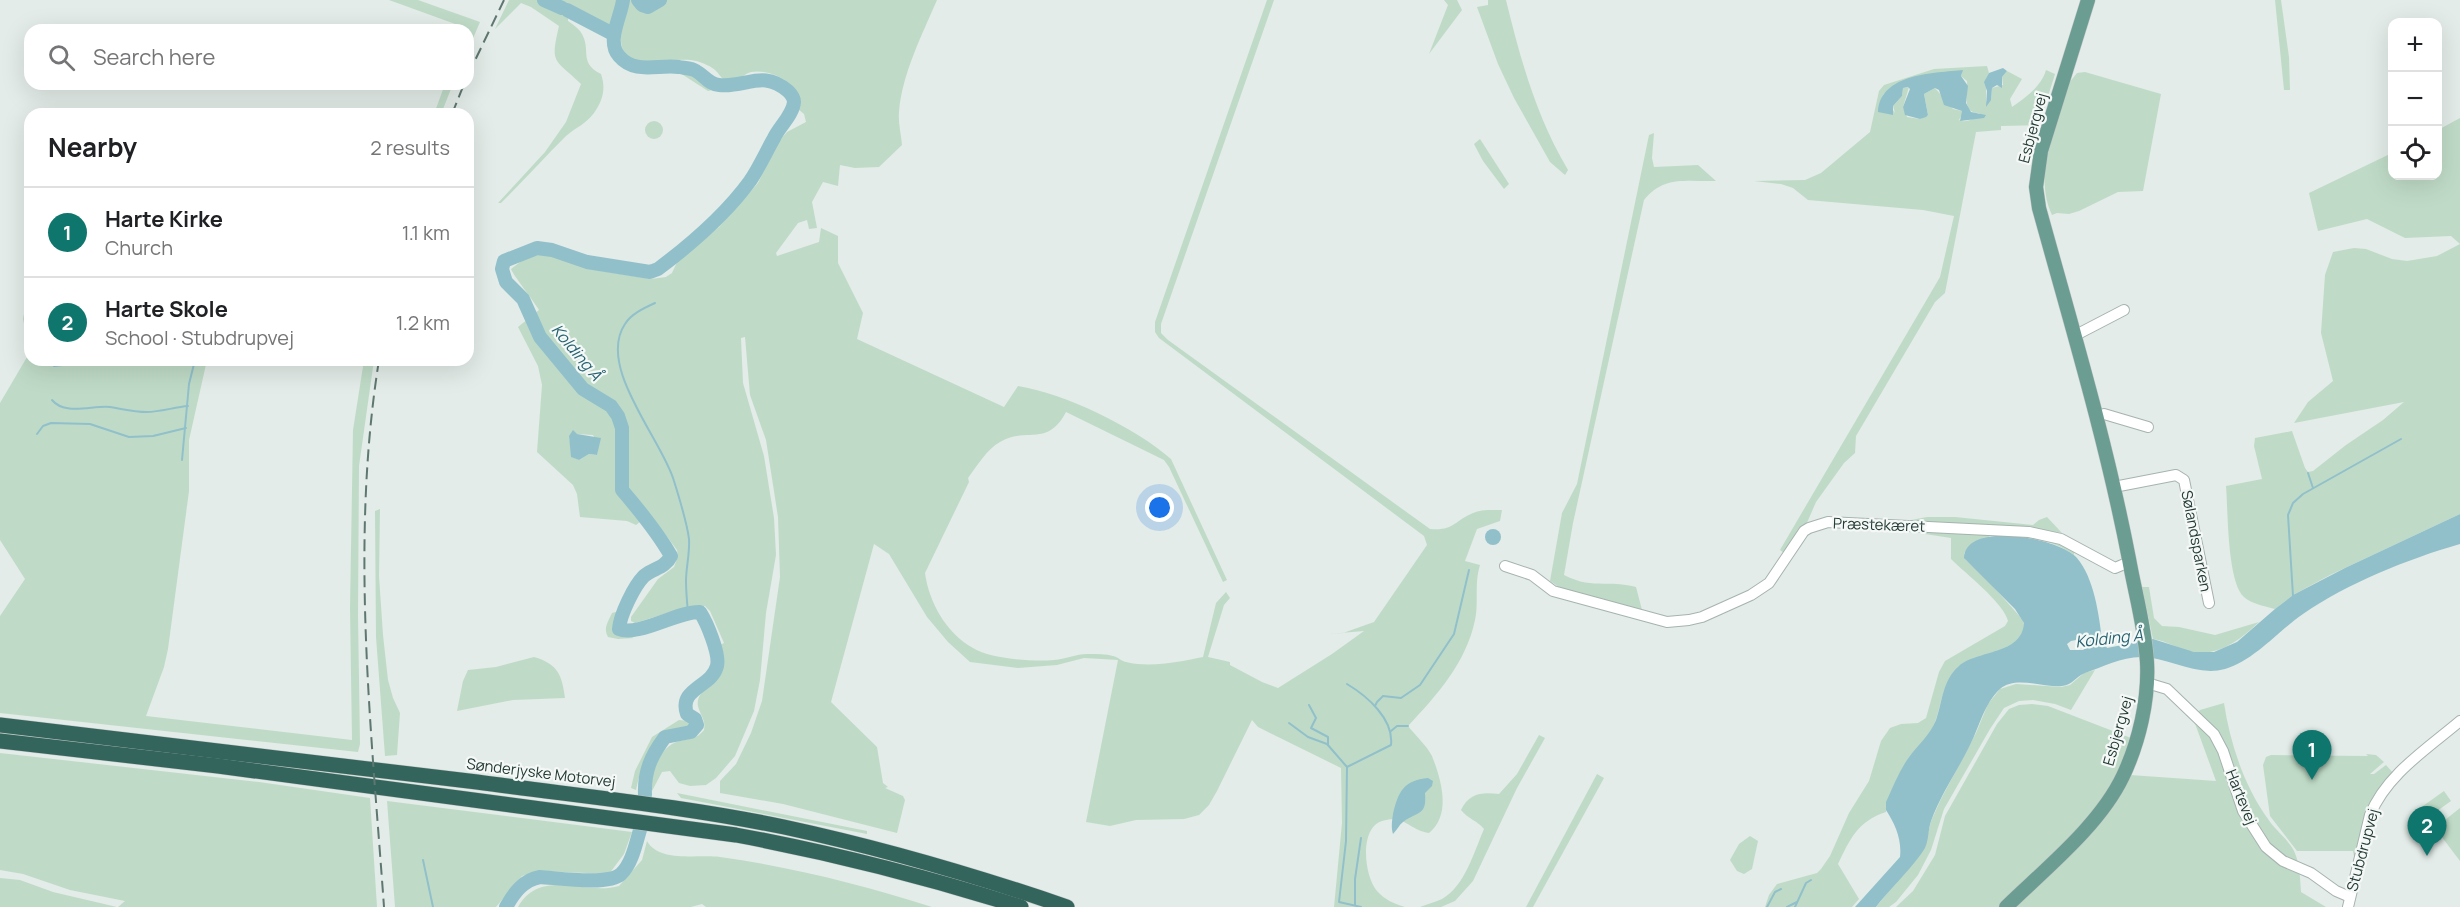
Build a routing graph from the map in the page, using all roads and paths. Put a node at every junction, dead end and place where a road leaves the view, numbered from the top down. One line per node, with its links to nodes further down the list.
1 (2088, 0): 3 (main road, Esbjergvej)
2 (2124, 310): 3 (street)
3 (2074, 336): 4 (main road, Esbjergvej)
4 (2096, 416): 5 (street); 6 (main road, Esbjergvej)
5 (2148, 427)
6 (2114, 488): 7 (main road, Esbjergvej); 11 (street, Sølandsparken)
7 (2129, 562): 9 (street); 10 (main road, Esbjergvej)
8 (1505, 566): 9 (street, Præstekæret)
9 (2115, 568): 10 (street, Præstekæret)
10 (2132, 578): 12 (main road, Esbjergvej)
11 (2208, 603)
12 (2147, 683): 16 (street, Hartevej); 19 (main road, Esbjergvej)
13 (2460, 721): 16 (street, Stubdrupvej)
14 (0, 725): 18 (highway, Sønderjyske Motorvej)
15 (0, 741): 17 (highway)
16 (2349, 902)
17 (1021, 907)
18 (1068, 907)
19 (2006, 907)

